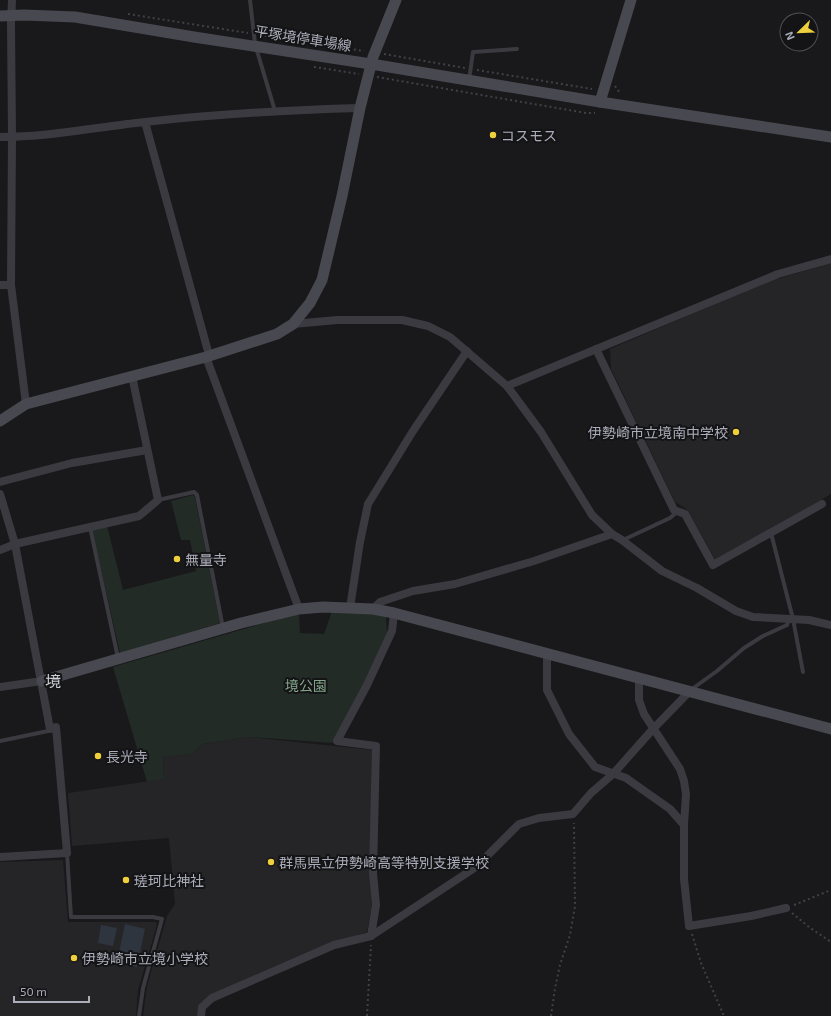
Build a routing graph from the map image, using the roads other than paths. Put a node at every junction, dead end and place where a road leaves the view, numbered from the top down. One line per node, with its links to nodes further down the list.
1 (12, 0): 5 (street)
2 (250, 0): 6 (lane)
3 (396, 0): 8 (street)
4 (632, 0): 10 (street)
5 (6, 16): 6 (street, 平塚境停車場線); 15 (street)
6 (255, 46): 8 (street, 平塚境停車場線); 12 (lane)
7 (517, 49): 9 (lane)
8 (371, 64): 9 (street, 平塚境停車場線); 11 (street)
9 (469, 80): 10 (street, 平塚境停車場線)
10 (600, 102): 16 (street, 平塚境停車場線)
11 (360, 108): 12 (street); 20 (street)
12 (275, 111): 13 (street)
13 (145, 122): 15 (street); 23 (street)
14 (0, 137): 15 (street)
15 (12, 137): 19 (street)
16 (831, 137)
17 (831, 259): 21 (street)
18 (0, 285): 19 (street)
19 (11, 285): 26 (street)
20 (293, 324): 22 (street); 23 (street)
21 (596, 349): 25 (street); 33 (street)
22 (468, 351): 25 (street); 40 (street)
23 (207, 356): 24 (street); 41 (street)
24 (132, 376): 26 (street); 28 (street)
25 (507, 386): 36 (street)
26 (26, 404): 27 (street)
27 (0, 421)
28 (147, 450): 29 (street); 31 (street)
29 (0, 482)
30 (0, 494): 38 (street)
31 (158, 500): 34 (street); 46 (lane)
32 (822, 504): 35 (street)
33 (678, 511): 35 (street); 37 (lane)
34 (90, 527): 38 (street); 48 (lane)
35 (771, 533): 44 (lane)
36 (612, 534): 37 (street); 42 (street)
37 (622, 540): 44 (street)
38 (16, 544): 39 (street); 51 (street)
39 (0, 550)
40 (350, 608): 41 (street); 42 (street)
41 (299, 609): 46 (street)
42 (373, 609): 43 (street)
43 (394, 613): 47 (street); 63 (street)
44 (791, 619): 45 (street); 49 (lane); 53 (lane)
45 (831, 625)
46 (223, 628): 48 (street)
47 (547, 654): 50 (street); 58 (street)
48 (118, 658): 51 (street)
49 (803, 672)
50 (640, 677): 53 (street); 55 (street)
51 (42, 681): 52 (street); 54 (street)
52 (0, 687)
53 (690, 691): 55 (street); 56 (street)
54 (50, 729): 57 (lane); 60 (street)
55 (653, 729): 58 (street); 59 (street)
56 (831, 729)
57 (0, 742)
58 (613, 774): 59 (street); 63 (street)
59 (684, 825): 62 (street)
60 (67, 853): 61 (street); 64 (lane)
61 (0, 857)
62 (786, 908)
63 (371, 936): 65 (street)
64 (139, 1016)
65 (201, 1016)

